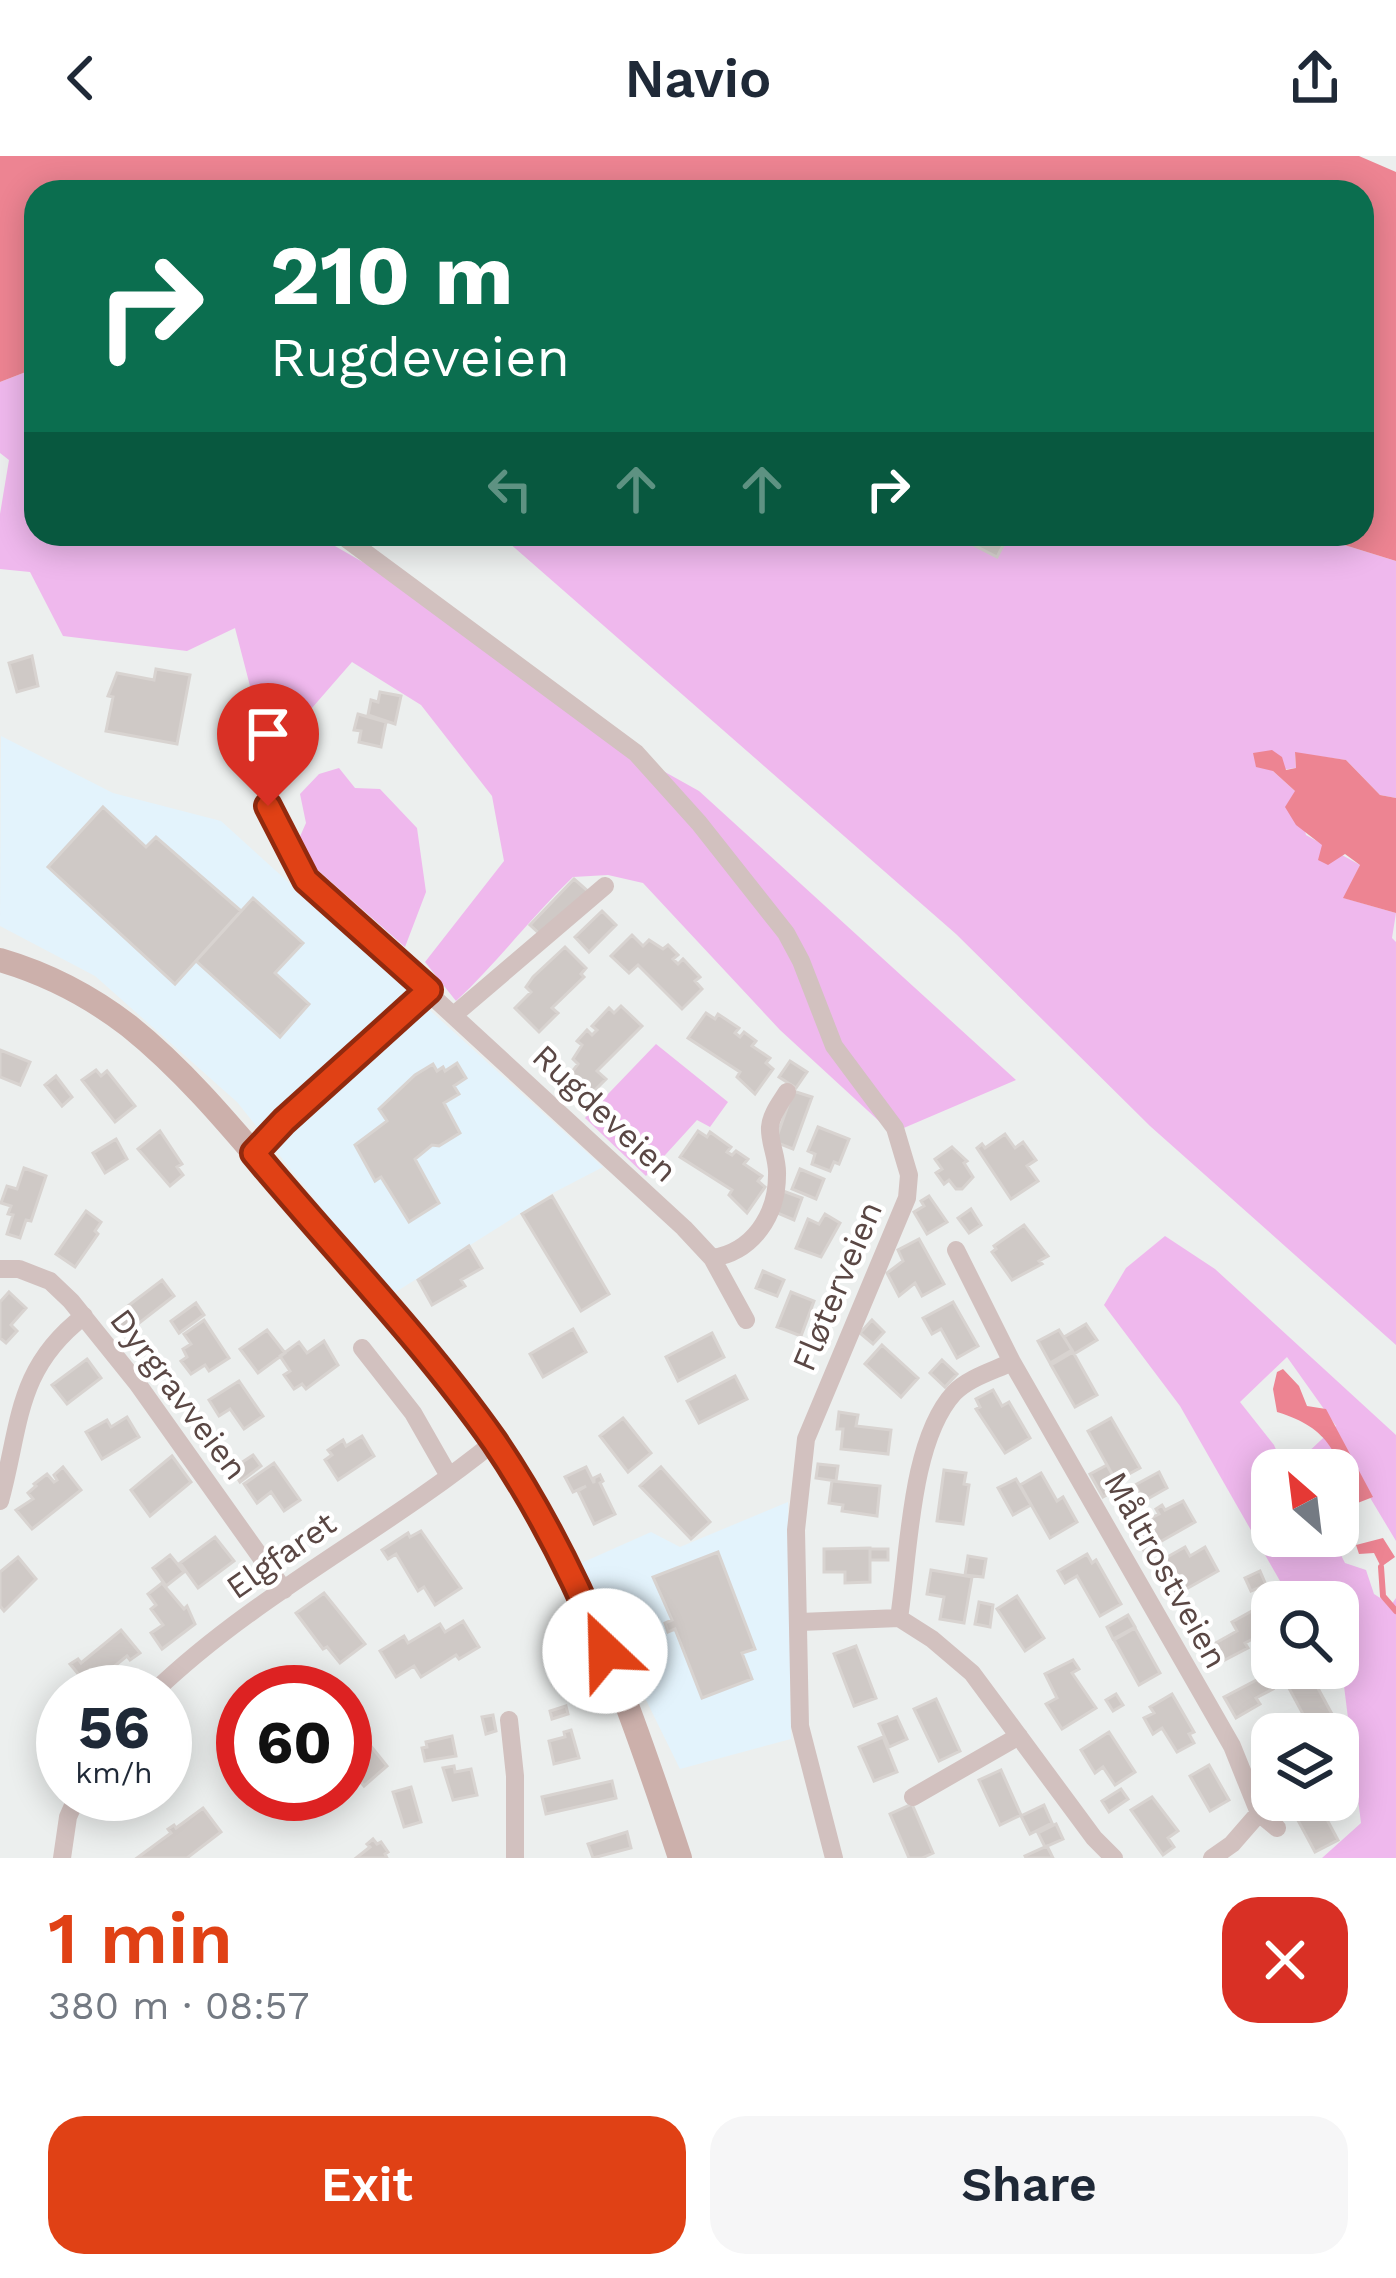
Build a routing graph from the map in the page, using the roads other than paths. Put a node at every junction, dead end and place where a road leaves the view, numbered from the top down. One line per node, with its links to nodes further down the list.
1 (356, 546): 21 (street, Fløterveien)
2 (268, 806): 5 (street, Rugdeveien)
3 (605, 886): 6 (street)
4 (0, 960): 8 (main road)
5 (429, 990): 6 (street, Rugdeveien); 8 (street)
6 (455, 1014): 10 (street, Rugdeveien)
7 (788, 1092): 10 (street)
8 (254, 1153): 16 (main road)
9 (956, 1250): 15 (street, Måltrostveien)
10 (712, 1258): 13 (street, Rugdeveien)
11 (0, 1269): 12 (street, Dyrgravveien)
12 (85, 1316): 18 (street); 19 (street, Dyrgravveien)
13 (746, 1320)
14 (362, 1348): 17 (street)
15 (1012, 1362): 20 (street); 25 (street, Måltrostveien)
16 (494, 1442): 17 (street, Elgfaret); 33 (main road)
17 (449, 1476): 19 (street, Elgfaret)
18 (0, 1501)
19 (284, 1590): 22 (street, Elgfaret)
20 (899, 1618): 21 (street); 24 (street)
21 (800, 1622): 34 (street, Fløterveien)
22 (182, 1665)
23 (509, 1720): 32 (street)
24 (1019, 1736): 26 (street); 35 (street)
25 (1251, 1793)
26 (913, 1797)
27 (67, 1821): 31 (street)
28 (1252, 1821): 36 (street)
29 (1269, 1821): 30 (street, Måltrostveien)
30 (1277, 1828)
31 (62, 1858)
32 (515, 1858)
33 (680, 1858)
34 (834, 1858)
35 (1114, 1858)
36 (1212, 1858)

